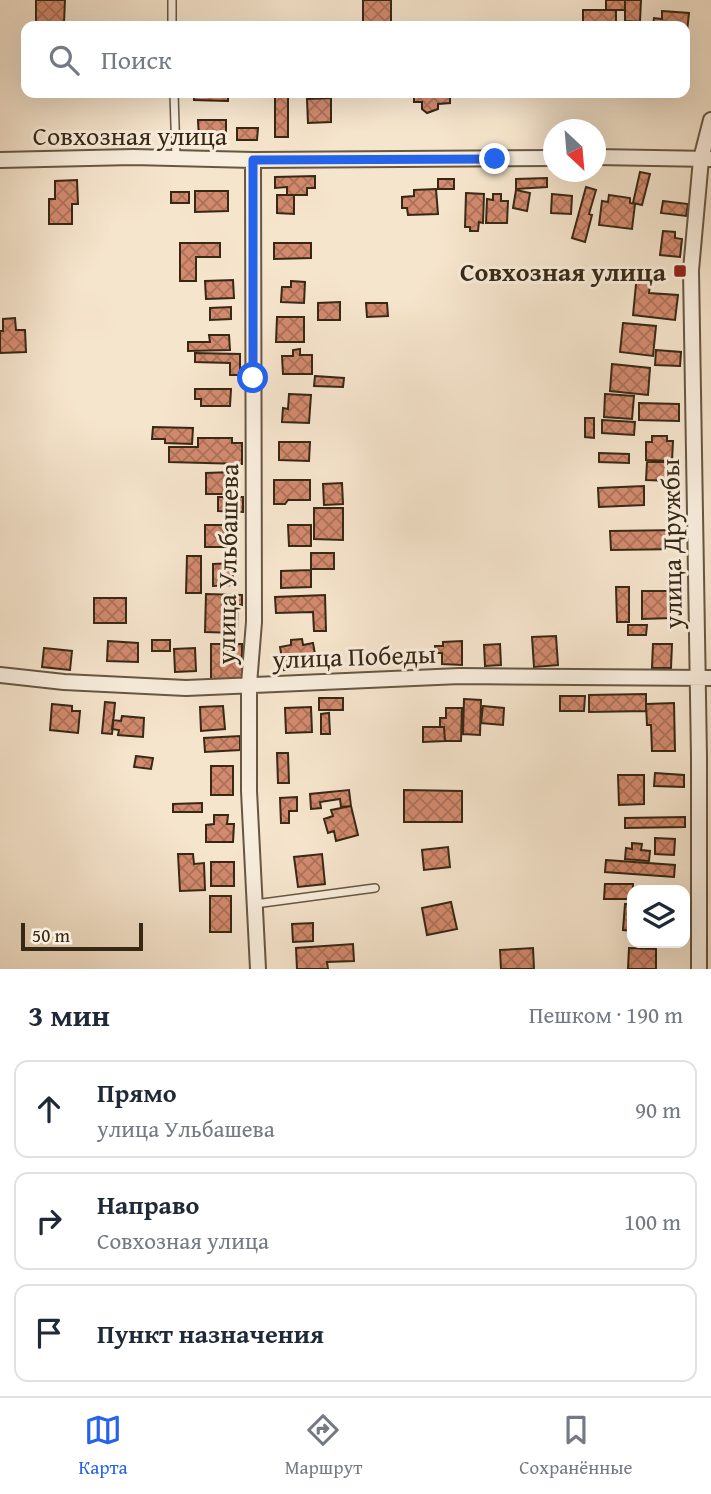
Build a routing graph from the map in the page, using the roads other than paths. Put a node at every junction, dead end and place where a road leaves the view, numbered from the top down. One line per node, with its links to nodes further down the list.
1 (172, 0): 2 (lane)
2 (172, 21)
3 (174, 98): 5 (lane)
4 (711, 120): 8 (street, улица Дружбы)
5 (176, 157): 9 (street, Совхозная улица); 10 (street, Совхозная улица)
6 (606, 157): 8 (street)
7 (543, 158): 10 (street, Совхозная улица)
8 (706, 159): 12 (street, улица Дружбы)
9 (0, 160)
10 (253, 160): 13 (street, улица Ульбашева)
11 (0, 676): 13 (street, улица Победы)
12 (704, 678): 13 (street, улица Победы); 17 (street, улица Дружбы)
13 (250, 684): 15 (street, улица Ульбашева)
14 (375, 888): 15 (lane)
15 (255, 904): 16 (street, улица Ульбашева)
16 (258, 969)
17 (699, 969)

